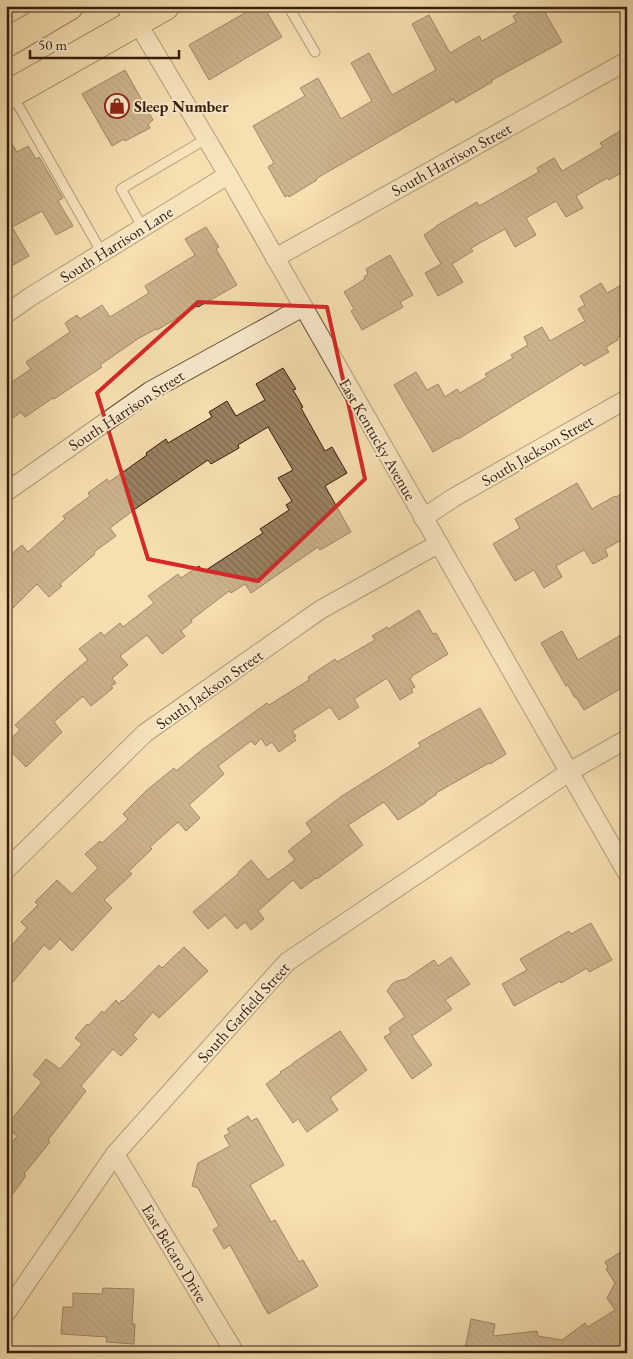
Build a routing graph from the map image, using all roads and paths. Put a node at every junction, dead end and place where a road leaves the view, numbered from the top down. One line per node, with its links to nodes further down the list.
1 (69, 6): 5 (main road)
2 (164, 6): 4 (main road)
3 (288, 6): 6 (lane)
4 (133, 14): 8 (main road); 9 (street, East Kentucky Avenue)
5 (6, 43)
6 (315, 52)
7 (627, 60): 13 (street, South Harrison Street)
8 (9, 95): 12 (lane)
9 (206, 138): 10 (street, East Kentucky Avenue); 11 (lane)
10 (228, 175): 11 (street, South Harrison Lane); 13 (street, East Kentucky Avenue)
11 (143, 228): 12 (street, South Harrison Lane)
12 (102, 253): 15 (street, South Harrison Lane)
13 (275, 258): 14 (street, East Kentucky Avenue)
14 (303, 307): 17 (street, South Harrison Street); 18 (street, East Kentucky Avenue)
15 (6, 314)
16 (627, 399): 18 (street, South Jackson Street)
17 (6, 492)
18 (423, 518): 19 (street, East Kentucky Avenue)
19 (438, 544): 21 (street, East Kentucky Avenue); 22 (street, South Jackson Street)
20 (627, 739): 21 (street, South Garfield Street)
21 (569, 772): 23 (street, East Kentucky Avenue); 24 (street, South Garfield Street)
22 (6, 870)
23 (627, 873)
24 (115, 1154): 25 (street, South Garfield Street); 26 (street, East Belcaro Drive)
25 (6, 1313)
26 (235, 1353)

